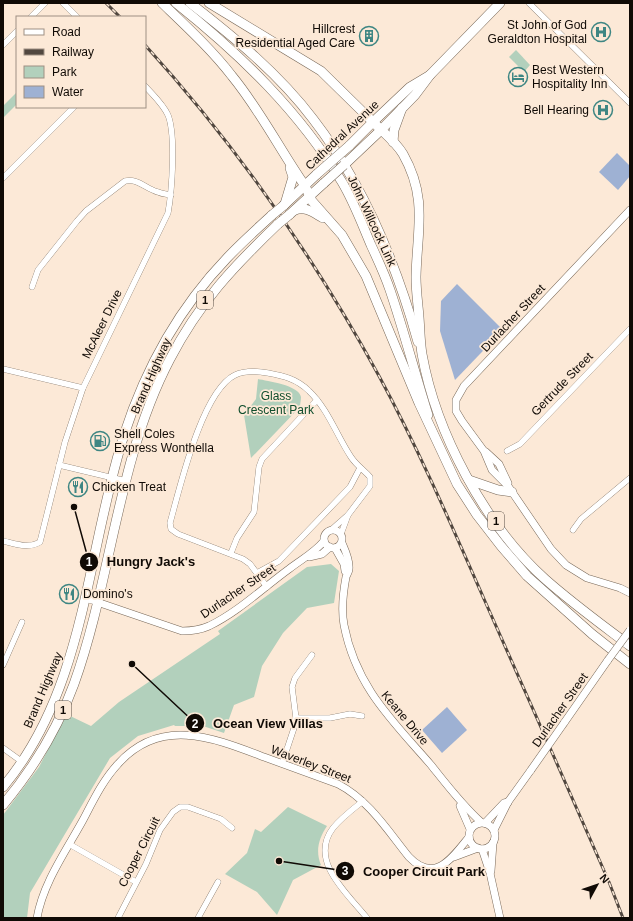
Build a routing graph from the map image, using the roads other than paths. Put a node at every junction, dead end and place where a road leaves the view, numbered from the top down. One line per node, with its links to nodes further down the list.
1 (44, 3): 9 (street)
2 (63, 3): 10 (street)
3 (162, 3): 23 (main road)
4 (176, 3): 39 (main road, John Willcock Link)
5 (190, 3): 35 (main road, John Willcock Link)
6 (209, 3): 15 (main road)
7 (500, 3): 13 (main road, Cathedral Avenue)
8 (529, 3): 16 (street)
9 (32, 16)
10 (75, 16)
11 (16, 32): 12 (street)
12 (3, 45)
13 (430, 75): 18 (main road, Cathedral Avenue); 19 (main road, Cathedral Avenue)
14 (146, 87): 26 (street, McAleer Drive)
15 (356, 104): 19 (main road); 20 (main road)
16 (630, 104)
17 (73, 108): 24 (street)
18 (402, 108): 21 (main road, Cathedral Avenue); 22 (main road)
19 (384, 112): 20 (main road, Cathedral Avenue)
20 (374, 122): 21 (main road, 1); 25 (main road, Cathedral Avenue / 1, bridge)
21 (381, 130): 22 (main road, 1); 27 (main road, Brand Highway / 1, bridge)
22 (393, 142): 35 (main road, 1)
23 (288, 161): 25 (main road); 28 (main road)
24 (3, 178)
25 (305, 186): 27 (main road); 28 (main road, Cathedral Avenue / 1)
26 (171, 195): 33 (street); 37 (street, McAleer Drive)
27 (309, 197): 30 (main road, Brand Highway / 1); 32 (main road, 1)
28 (284, 205): 31 (main road, Cathedral Avenue / 1, bridge)
29 (630, 210): 47 (street, Durlacher Street)
30 (291, 212): 32 (main road, 1); 46 (main road, Brand Highway / 1, bridge)
31 (272, 216): 43 (main road, Brand Highway / 1)
32 (329, 221): 39 (main road, 1)
33 (32, 287)
34 (630, 329): 40 (street, Gertrude Street)
35 (422, 354): 45 (main road, 1)
36 (3, 369): 37 (street)
37 (83, 388): 41 (street, McAleer Drive)
38 (317, 400): 42 (street); 56 (street); 56 (street)
39 (434, 434): 70 (main road, 1)
40 (507, 451)
41 (59, 465): 43 (street); 53 (street, McAleer Drive)
42 (360, 468): 48 (street); 58 (street, Durlacher Street)
43 (112, 477): 46 (street); 64 (main road, Brand Highway / 1)
44 (630, 478): 50 (street)
45 (469, 480): 47 (main road); 68 (main road, 1)
46 (126, 481): 65 (main road, Brand Highway / 1)
47 (510, 489): 62 (street, Durlacher Street)
48 (348, 515): 49 (street); 51 (street)
49 (331, 530): 51 (street); 52 (street)
50 (573, 530)
51 (341, 534): 54 (street)
52 (324, 540): 55 (street); 57 (street, Durlacher Street)
53 (3, 541)
54 (342, 543): 55 (street); 59 (street, Keane Drive)
55 (332, 548): 57 (street, Durlacher Street); 59 (street, Keane Drive)
56 (231, 553): 58 (street)
57 (309, 557): 61 (street, Durlacher Street)
58 (257, 573): 61 (street)
59 (346, 575): 78 (street, Keane Drive)
60 (630, 586): 62 (street, Durlacher Street)
61 (267, 587): 65 (street, Durlacher Street)
62 (620, 588): 63 (street, Durlacher Street)
63 (630, 593)
64 (85, 599): 65 (street, Durlacher Street); 75 (main road, Brand Highway / 1)
65 (97, 602): 81 (main road, Brand Highway / 1)
66 (22, 622): 71 (street)
67 (630, 629): 80 (street, Durlacher Street, bridge)
68 (630, 646)
69 (312, 655): 73 (street)
70 (630, 664)
71 (3, 665)
72 (362, 716): 73 (street)
73 (296, 718): 76 (street)
74 (3, 748): 75 (street)
75 (22, 762): 77 (main road, Brand Highway / 1)
76 (282, 764): 79 (street, Waverley Street); 88 (street, Waverley Street)
77 (3, 787)
78 (455, 797): 82 (street, Keane Drive); 84 (street, Keane Drive)
79 (363, 801): 90 (street, Waverley Street); 97 (street)
80 (508, 802): 82 (street, Durlacher Street); 85 (street, Durlacher Street)
81 (3, 805)
82 (483, 823): 84 (street); 85 (street)
83 (232, 828): 92 (street, Cooper Circuit)
84 (470, 829): 86 (street)
85 (494, 830): 87 (street)
86 (469, 837): 89 (street); 90 (street, Waverley Street)
87 (493, 843): 89 (street); 91 (street)
88 (69, 844): 92 (street); 94 (street, Waverley Street)
89 (480, 849): 90 (street, Waverley Street); 91 (street)
90 (453, 858)
91 (490, 873): 98 (street)
92 (136, 882): 95 (street, Cooper Circuit)
93 (218, 882): 96 (street)
94 (37, 918)
95 (118, 918)
96 (198, 918)
97 (367, 918)
98 (500, 918)

